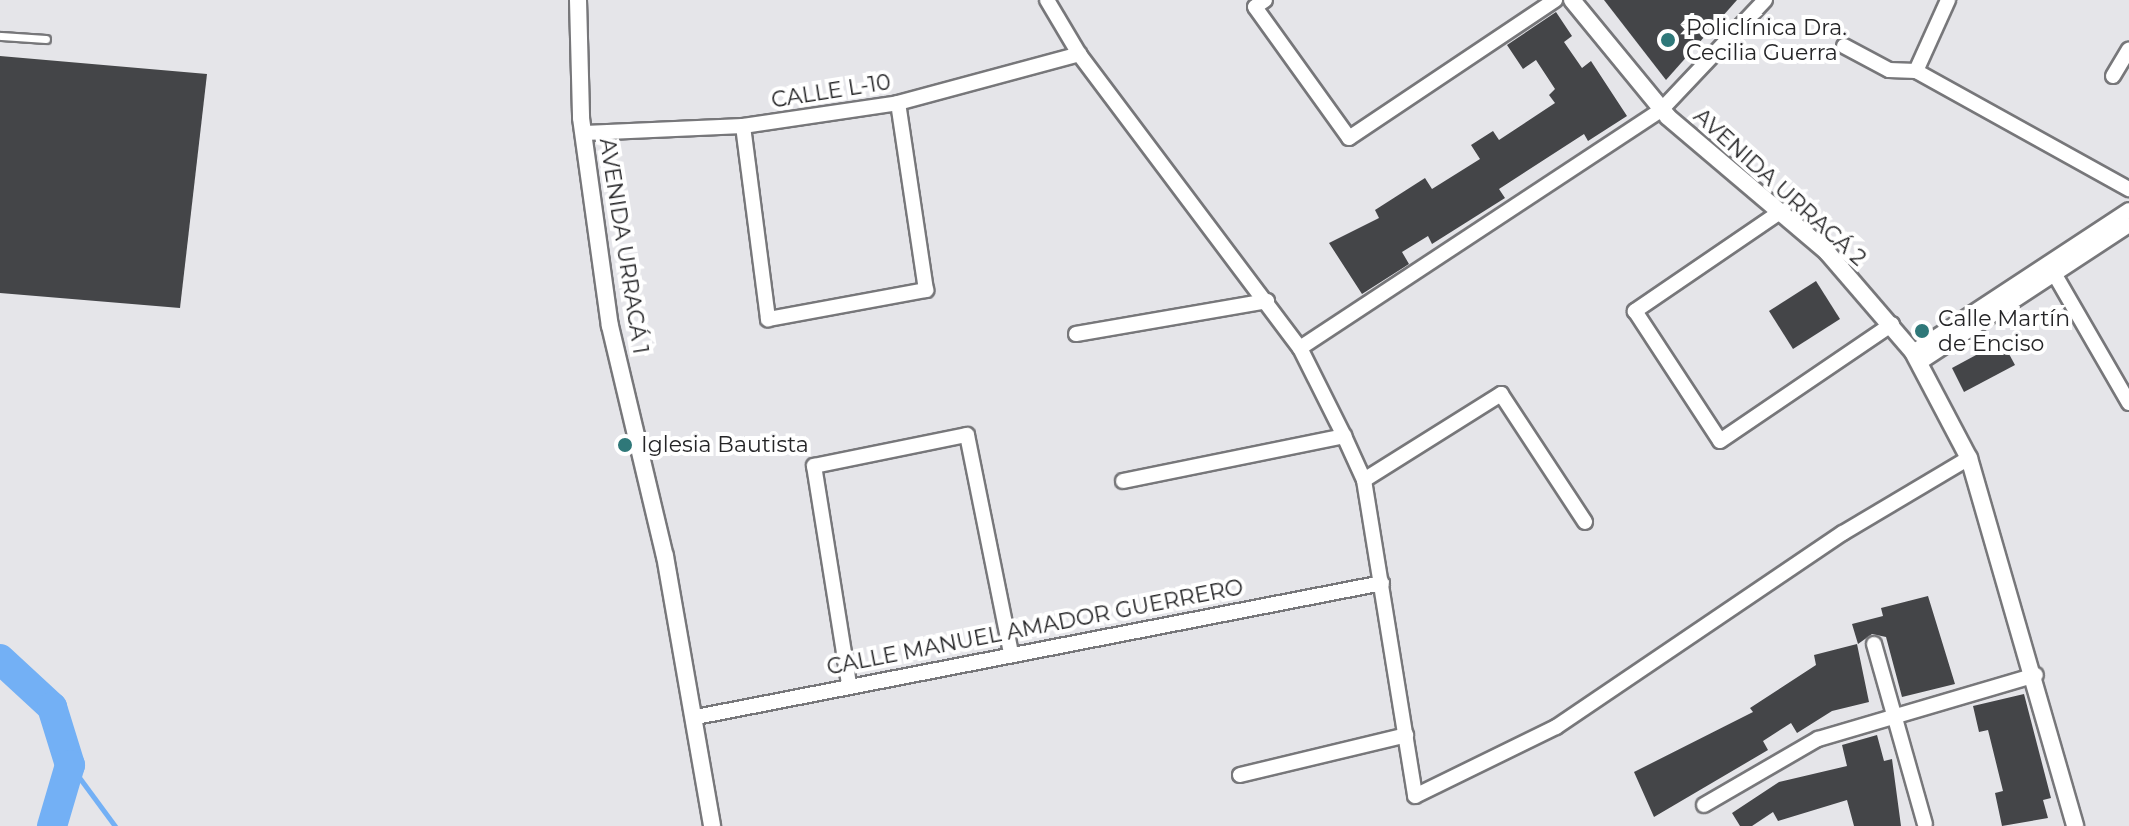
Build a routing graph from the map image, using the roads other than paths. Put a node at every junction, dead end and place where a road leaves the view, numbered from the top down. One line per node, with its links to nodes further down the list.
1 (578, 0): 18 (street, AVENIDA URRACÁ 1)
2 (1047, 0): 12 (street)
3 (1265, 0): 4 (street)
4 (1555, 0)
5 (1572, 0): 16 (street, AVENIDA URRACÁ 2)
6 (1765, 0): 16 (street)
7 (1948, 0): 13 (street)
8 (0, 36): 9 (lane)
9 (46, 39)
10 (1844, 46): 13 (street)
11 (2129, 49): 14 (street)
12 (1079, 54): 15 (street, CALLE L-10); 24 (street)
13 (1916, 71): 19 (street)
14 (2113, 76)
15 (898, 103): 17 (street, CALLE L-10); 17 (street)
16 (1662, 109): 21 (street, AVENIDA URRACÁ 2); 27 (street)
17 (743, 126): 18 (street, CALLE L-10)
18 (585, 133): 41 (street, AVENIDA URRACÁ 1)
19 (2129, 189)
20 (2129, 210): 23 (street)
21 (1780, 212): 25 (street, AVENIDA URRACÁ 2); 25 (street)
22 (2129, 225): 23 (street)
23 (2052, 269): 28 (street); 29 (street)
24 (1267, 301): 26 (street); 27 (street)
25 (1892, 324): 28 (street, AVENIDA URRACÁ 2)
26 (1076, 334)
27 (1300, 348): 30 (street)
28 (1916, 357): 31 (street, AVENIDA URRACÁ 2)
29 (2129, 403)
30 (1344, 436): 32 (street); 33 (street)
31 (1969, 458): 38 (street, AVENIDA URRACÁ 2); 42 (street)
32 (1364, 480): 34 (street); 35 (street)
33 (1123, 481)
34 (1585, 522)
35 (1382, 583): 37 (street, CALLE MANUEL AMADOR GUERRERO); 42 (street)
36 (1874, 644): 40 (street)
37 (1011, 653): 39 (street, CALLE MANUEL AMADOR GUERRERO); 39 (street)
38 (2036, 675): 40 (street); 47 (street, AVENIDA URRACÁ 2)
39 (849, 684): 41 (street, CALLE MANUEL AMADOR GUERRERO)
40 (1896, 713): 44 (street); 45 (street)
41 (696, 717): 46 (street, AVENIDA URRACÁ 1)
42 (1406, 735): 43 (street)
43 (1240, 775)
44 (1704, 805)
45 (1925, 824)
46 (712, 826)
47 (2075, 826)

